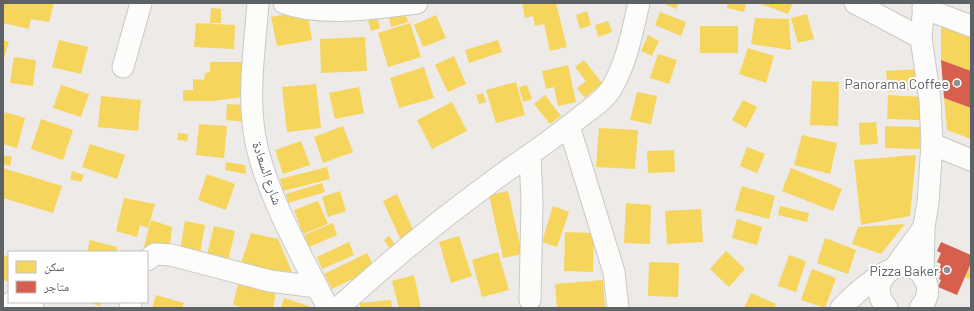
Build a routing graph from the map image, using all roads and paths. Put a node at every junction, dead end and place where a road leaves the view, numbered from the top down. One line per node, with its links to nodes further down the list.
1 (142, 3): 10 (street)
2 (258, 3): 19 (street, شارع السعادة)
3 (284, 3): 4 (street)
4 (417, 3)
5 (639, 3): 11 (street)
6 (854, 3): 9 (street)
7 (924, 6): 8 (street); 9 (street)
8 (971, 26)
9 (921, 38): 12 (street)
10 (123, 67)
11 (570, 126): 13 (street); 26 (street)
12 (932, 144): 14 (street); 15 (street)
13 (530, 156): 20 (street); 25 (street)
14 (971, 160)
15 (924, 227): 17 (street); 18 (street)
16 (148, 259): 19 (street)
17 (891, 269): 18 (street); 27 (street); 28 (street)
18 (923, 277): 22 (street)
19 (317, 287): 24 (street, شارع السعادة)
20 (530, 300)
21 (16, 303): 23 (street)
22 (923, 306)
23 (33, 308)
24 (328, 308)
25 (338, 308)
26 (618, 308)
27 (841, 308)
28 (886, 308)

